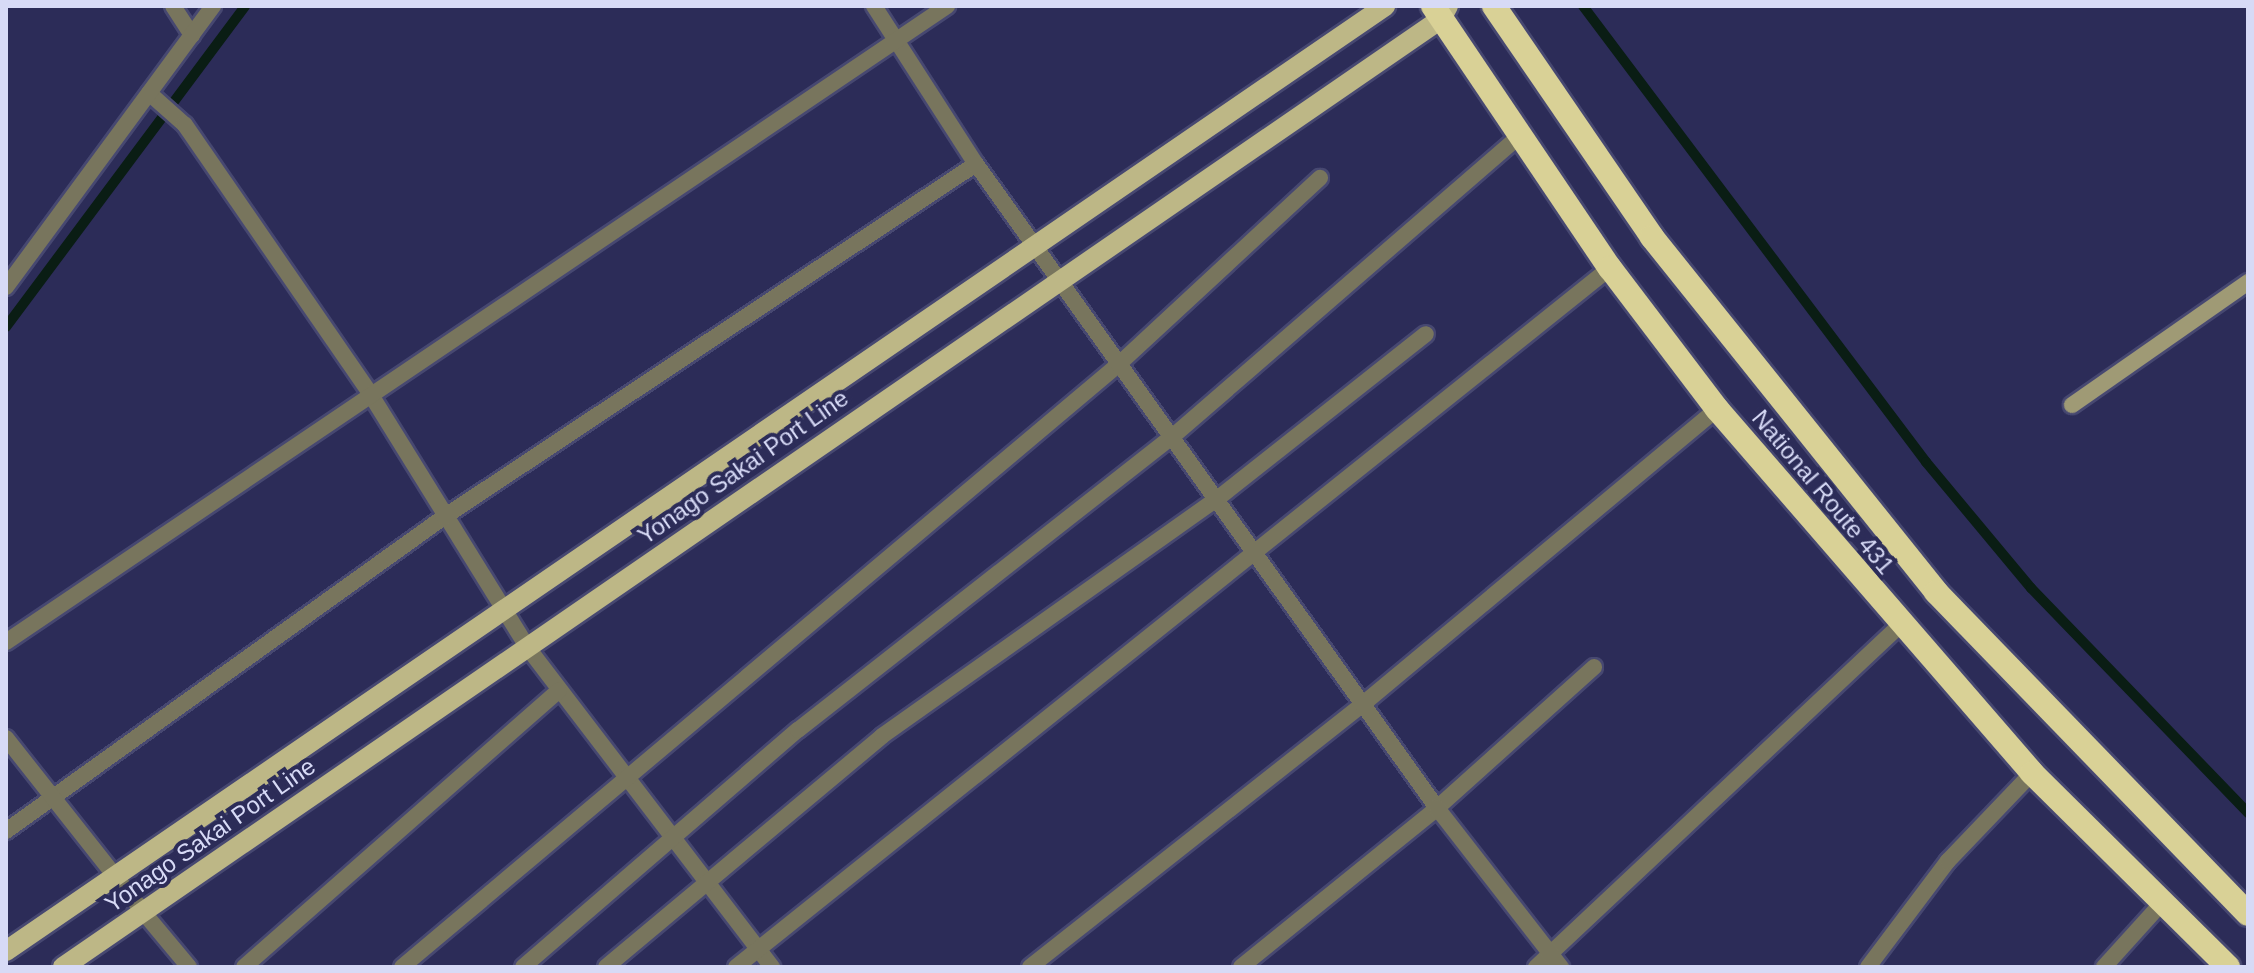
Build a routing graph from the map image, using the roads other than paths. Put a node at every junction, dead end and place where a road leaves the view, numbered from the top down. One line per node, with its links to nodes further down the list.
1 (173, 6): 8 (street)
2 (213, 6): 8 (street)
3 (874, 6): 9 (street)
4 (947, 6): 9 (street)
5 (1385, 6): 14 (main road, Yonago Sakai Port Line)
6 (1494, 6): 46 (highway, National Route 431)
7 (1441, 10): 11 (highway, National Route 431); 16 (main road, Yonago Sakai Port Line)
8 (192, 35): 10 (street)
9 (896, 43): 12 (street); 21 (street)
10 (149, 93): 18 (street); 21 (street)
11 (1520, 136): 15 (highway, National Route 431); 24 (street)
12 (976, 164): 14 (street); 26 (street)
13 (1320, 178): 20 (street)
14 (1032, 241): 16 (street); 28 (main road, Yonago Sakai Port Line)
15 (1610, 268): 23 (highway, National Route 431); 27 (street)
16 (1059, 280): 20 (street); 31 (main road, Yonago Sakai Port Line)
17 (2248, 282): 22 (street)
18 (6, 287)
19 (1426, 334): 25 (street)
20 (1119, 364): 24 (street); 37 (street)
21 (371, 395): 26 (street); 30 (street)
22 (2072, 405)
23 (1717, 409): 29 (highway, National Route 431); 34 (street)
24 (1172, 437): 25 (street); 41 (street)
25 (1217, 499): 27 (street); 43 (street)
26 (444, 517): 28 (street); 38 (street)
27 (1256, 552): 34 (street); 47 (street)
28 (502, 607): 31 (street); 42 (main road, Yonago Sakai Port Line)
29 (1899, 626): 36 (highway, National Route 431); 49 (street)
30 (6, 642)
31 (528, 648): 33 (street); 45 (main road, Yonago Sakai Port Line)
32 (1594, 667): 39 (street)
33 (559, 690): 37 (street); 52 (street)
34 (1363, 704): 39 (street); 58 (street)
35 (6, 738): 38 (street)
36 (2032, 773): 44 (highway, National Route 431); 61 (street)
37 (626, 776): 41 (street); 53 (street)
38 (50, 794): 40 (street); 42 (street)
39 (1437, 808): 49 (street); 59 (street)
40 (6, 831)
41 (671, 835): 43 (street); 54 (street)
42 (113, 874): 45 (street); 48 (main road, Yonago Sakai Port Line)
43 (706, 881): 47 (street); 55 (street)
44 (2161, 904): 62 (street); 63 (highway, National Route 431)
45 (144, 913): 50 (main road, Yonago Sakai Port Line); 51 (street)
46 (2248, 914)
47 (758, 948): 56 (street); 57 (street)
48 (6, 951)
49 (1555, 961): 60 (street)
50 (63, 967)
51 (189, 967)
52 (244, 967)
53 (402, 967)
54 (523, 967)
55 (606, 967)
56 (736, 967)
57 (772, 967)
58 (1030, 967)
59 (1241, 967)
60 (1536, 967)
61 (1868, 967)
62 (2104, 967)
63 (2228, 967)

